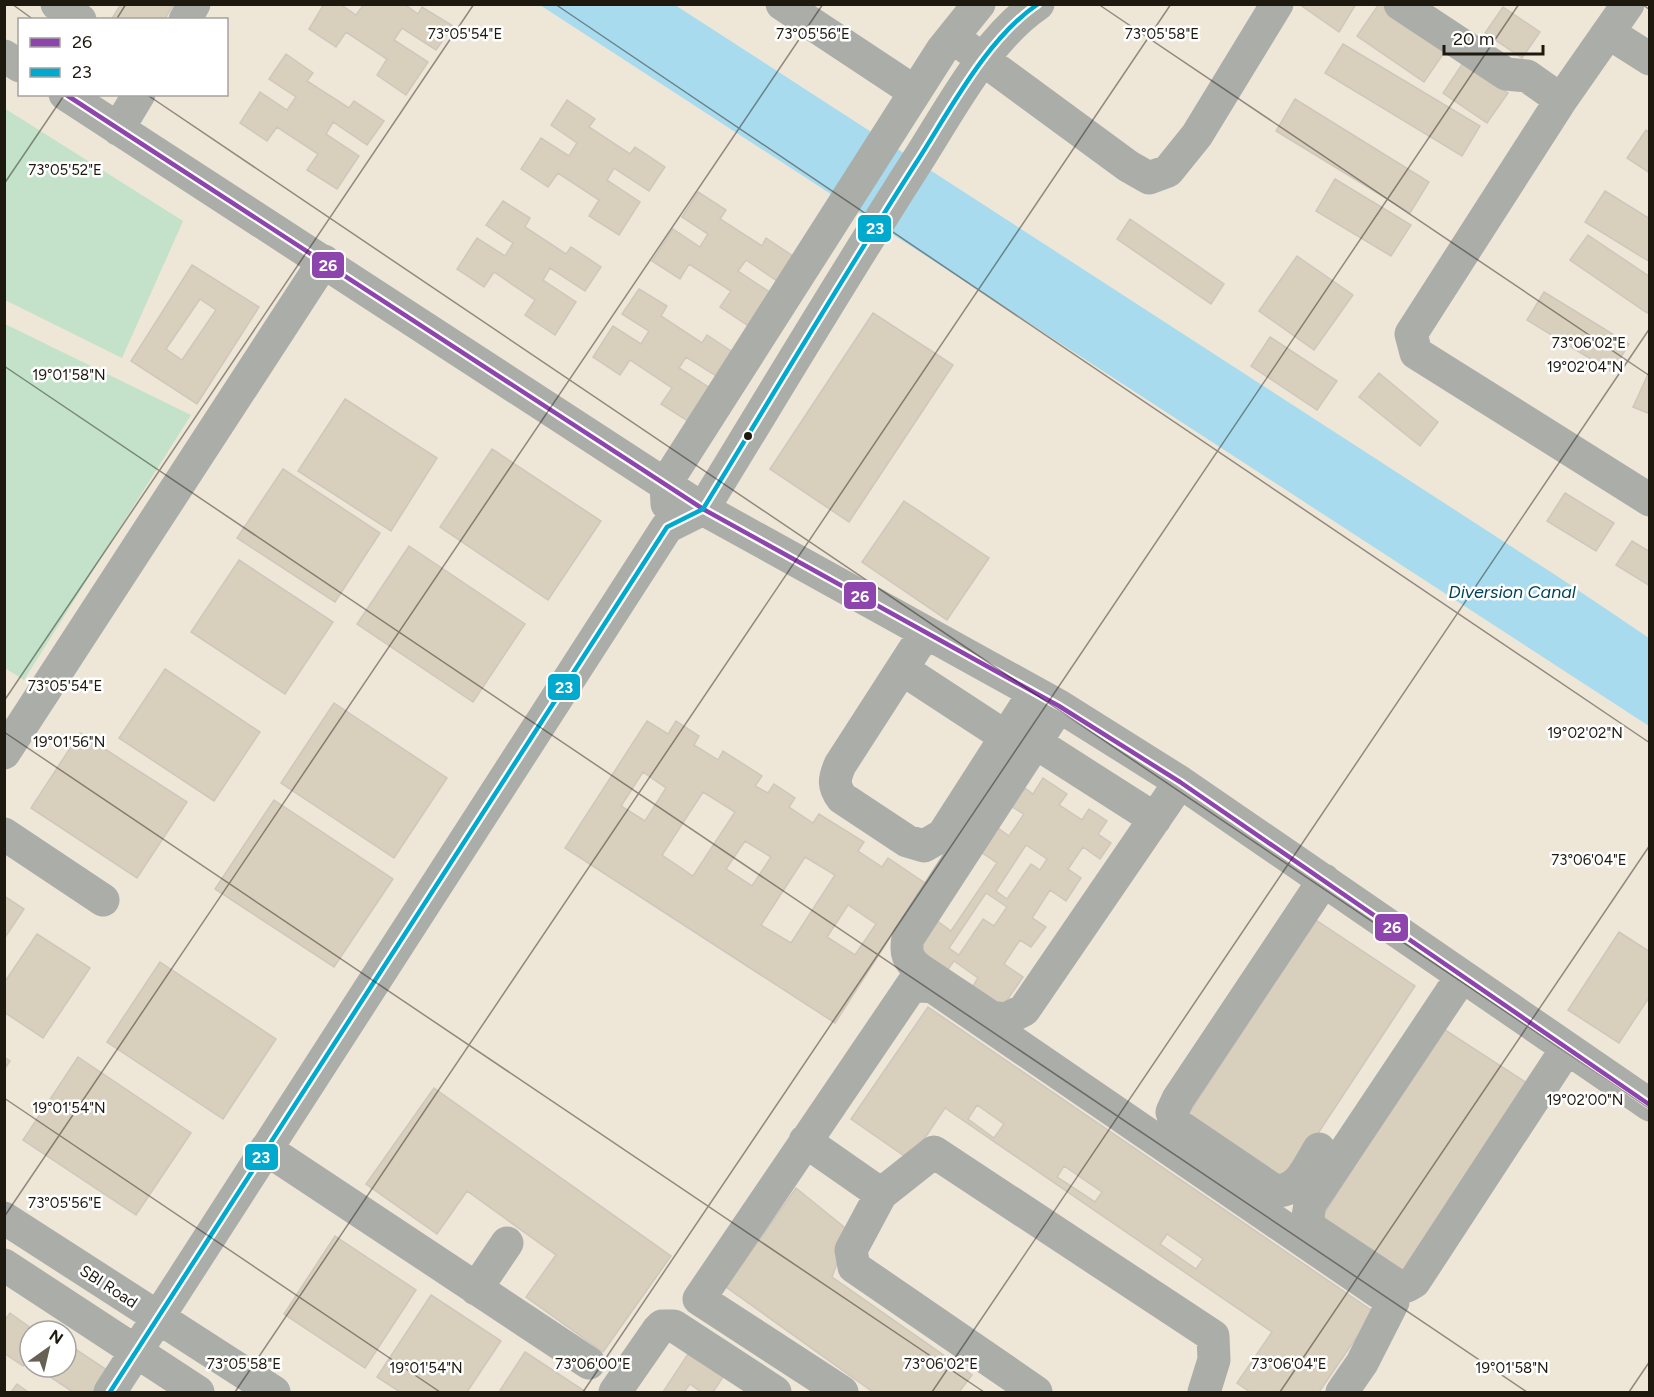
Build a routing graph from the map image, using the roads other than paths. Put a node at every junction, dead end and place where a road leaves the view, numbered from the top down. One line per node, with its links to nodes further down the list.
1 (57, 4): 9 (street)
2 (194, 4): 10 (street)
3 (782, 4): 20 (street)
4 (978, 4): 12 (street)
5 (1038, 4): 15 (street)
6 (1277, 4): 15 (street)
7 (1400, 4): 19 (street)
8 (1628, 4): 11 (street)
9 (77, 18)
10 (186, 18)
11 (1609, 33): 14 (street); 19 (street)
12 (952, 37): 15 (street); 20 (street)
13 (4, 56): 16 (street)
14 (1650, 59)
15 (984, 61): 25 (street)
16 (18, 65)
17 (67, 96): 21 (street)
18 (138, 96): 21 (street)
19 (1561, 100): 24 (street)
20 (909, 101): 23 (street)
21 (118, 129): 22 (street)
22 (324, 261): 23 (street); 31 (street)
23 (666, 483): 25 (street); 26 (street)
24 (1650, 500)
25 (703, 509): 26 (street); 27 (street)
26 (667, 527): 41 (street)
27 (925, 633): 28 (street); 29 (street)
28 (902, 669): 30 (street); 30 (street)
29 (1047, 700): 30 (street); 32 (street)
30 (1021, 740): 33 (street); 33 (street)
31 (4, 753)
32 (1180, 782): 33 (street); 35 (street)
33 (1155, 819)
34 (4, 834): 36 (street)
35 (1324, 880): 37 (street); 37 (street)
36 (103, 900)
37 (1454, 970): 38 (street); 38 (street)
38 (1567, 1048): 39 (street)
39 (1650, 1105)
40 (805, 1141): 42 (street); 55 (street); 58 (street)
41 (266, 1149): 46 (street); 47 (street)
42 (881, 1194): 56 (street); 57 (street)
43 (4, 1218): 47 (street, SBI Road)
44 (507, 1243): 46 (street)
45 (4, 1265): 48 (street)
46 (476, 1289): 49 (street)
47 (159, 1318): 48 (street); 52 (street, SBI Road)
48 (136, 1352): 50 (street); 51 (street)
49 (590, 1363)
50 (110, 1392)
51 (198, 1392)
52 (274, 1392)
53 (615, 1392): 54 (street)
54 (775, 1392)
55 (842, 1392)
56 (1036, 1392)
57 (1204, 1392)
58 (1342, 1392)

